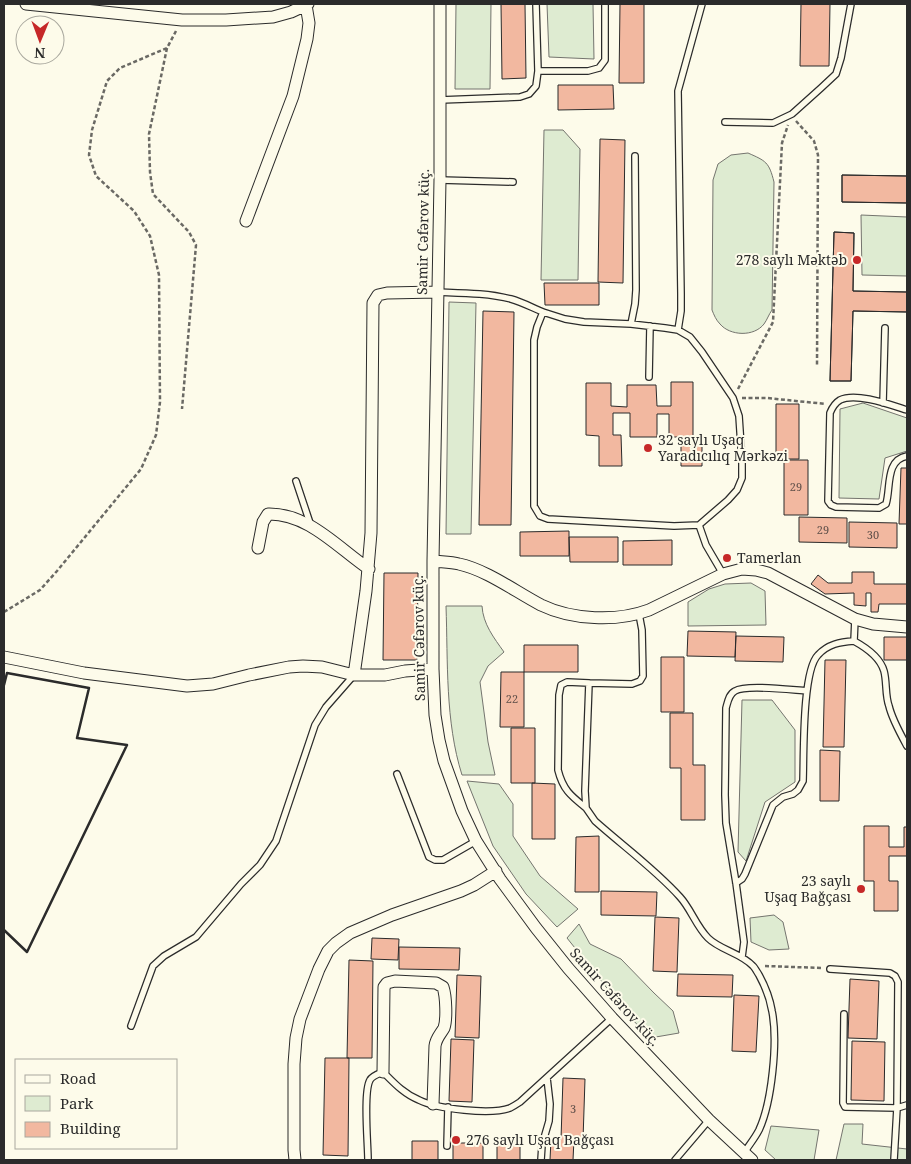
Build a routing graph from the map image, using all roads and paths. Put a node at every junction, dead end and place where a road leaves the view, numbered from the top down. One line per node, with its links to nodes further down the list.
1 (26, 4): 8 (street)
2 (307, 4): 8 (street); 17 (street)
3 (440, 4): 11 (street, Samir Cəfərov küç.)
4 (536, 4): 10 (lane)
5 (605, 4): 10 (lane)
6 (702, 4): 23 (lane)
7 (851, 4): 12 (lane)
8 (182, 20): 9 (path)
9 (167, 48): 29 (path); 39 (path)
10 (538, 71): 11 (lane)
11 (440, 100): 15 (street, Samir Cəfərov küç.)
12 (792, 114): 13 (lane); 24 (path); 26 (path)
13 (725, 122)
14 (634, 156): 20 (lane)
15 (440, 180): 16 (lane); 18 (street, Samir Cəfərov küç.)
16 (513, 182)
17 (246, 221)
18 (437, 292): 19 (lane); 36 (street, Samir Cəfərov küç.); 37 (street)
19 (543, 312): 20 (lane); 33 (lane)
20 (631, 324): 21 (lane)
21 (650, 326): 23 (lane); 25 (lane)
22 (886, 328): 27 (lane)
23 (678, 330): 26 (lane)
24 (817, 366)
25 (649, 377)
26 (734, 398): 28 (path); 33 (lane)
27 (883, 402): 28 (lane); 30 (lane)
28 (834, 405): 31 (lane)
29 (182, 409)
30 (907, 410)
31 (907, 456)
32 (296, 481): 34 (lane)
33 (699, 525): 38 (lane)
34 (311, 526): 35 (street); 37 (street)
35 (258, 548)
36 (433, 561): 40 (street); 45 (street, Samir Cəfərov küç.)
37 (369, 569): 46 (street)
38 (722, 574): 40 (street); 41 (street)
39 (4, 612)
40 (638, 614): 47 (lane)
41 (855, 619): 42 (street); 43 (lane)
42 (907, 627)
43 (854, 641): 48 (lane); 50 (lane)
44 (4, 657): 46 (street)
45 (433, 669): 46 (street); 53 (street, Samir Cəfərov küç.)
46 (354, 675): 61 (lane)
47 (589, 683): 52 (lane); 52 (lane)
48 (807, 691): 55 (lane); 55 (lane)
49 (907, 735): 50 (lane)
50 (906, 744)
51 (397, 774): 53 (lane)
52 (586, 808): 56 (lane)
53 (476, 841): 54 (street, Samir Cəfərov küç.)
54 (496, 871): 60 (street, Samir Cəfərov küç.); 71 (street)
55 (736, 883): 56 (lane)
56 (742, 957): 57 (lane)
57 (753, 966): 58 (path); 70 (lane)
58 (830, 969): 67 (lane)
59 (844, 1014): 67 (lane)
60 (612, 1018): 63 (lane); 68 (street, Samir Cəfərov küç.)
61 (131, 1026)
62 (383, 1072): 64 (lane); 64 (street); 72 (lane)
63 (547, 1078): 66 (lane); 73 (lane)
64 (434, 1104): 66 (lane)
65 (907, 1105): 67 (lane)
66 (448, 1107): 69 (lane)
67 (897, 1108): 75 (lane)
68 (709, 1120): 70 (street, Samir Cəfərov küç.); 74 (lane)
69 (447, 1146)
70 (748, 1157)
71 (295, 1160)
72 (368, 1160)
73 (541, 1160)
74 (675, 1160)
75 (894, 1160)

